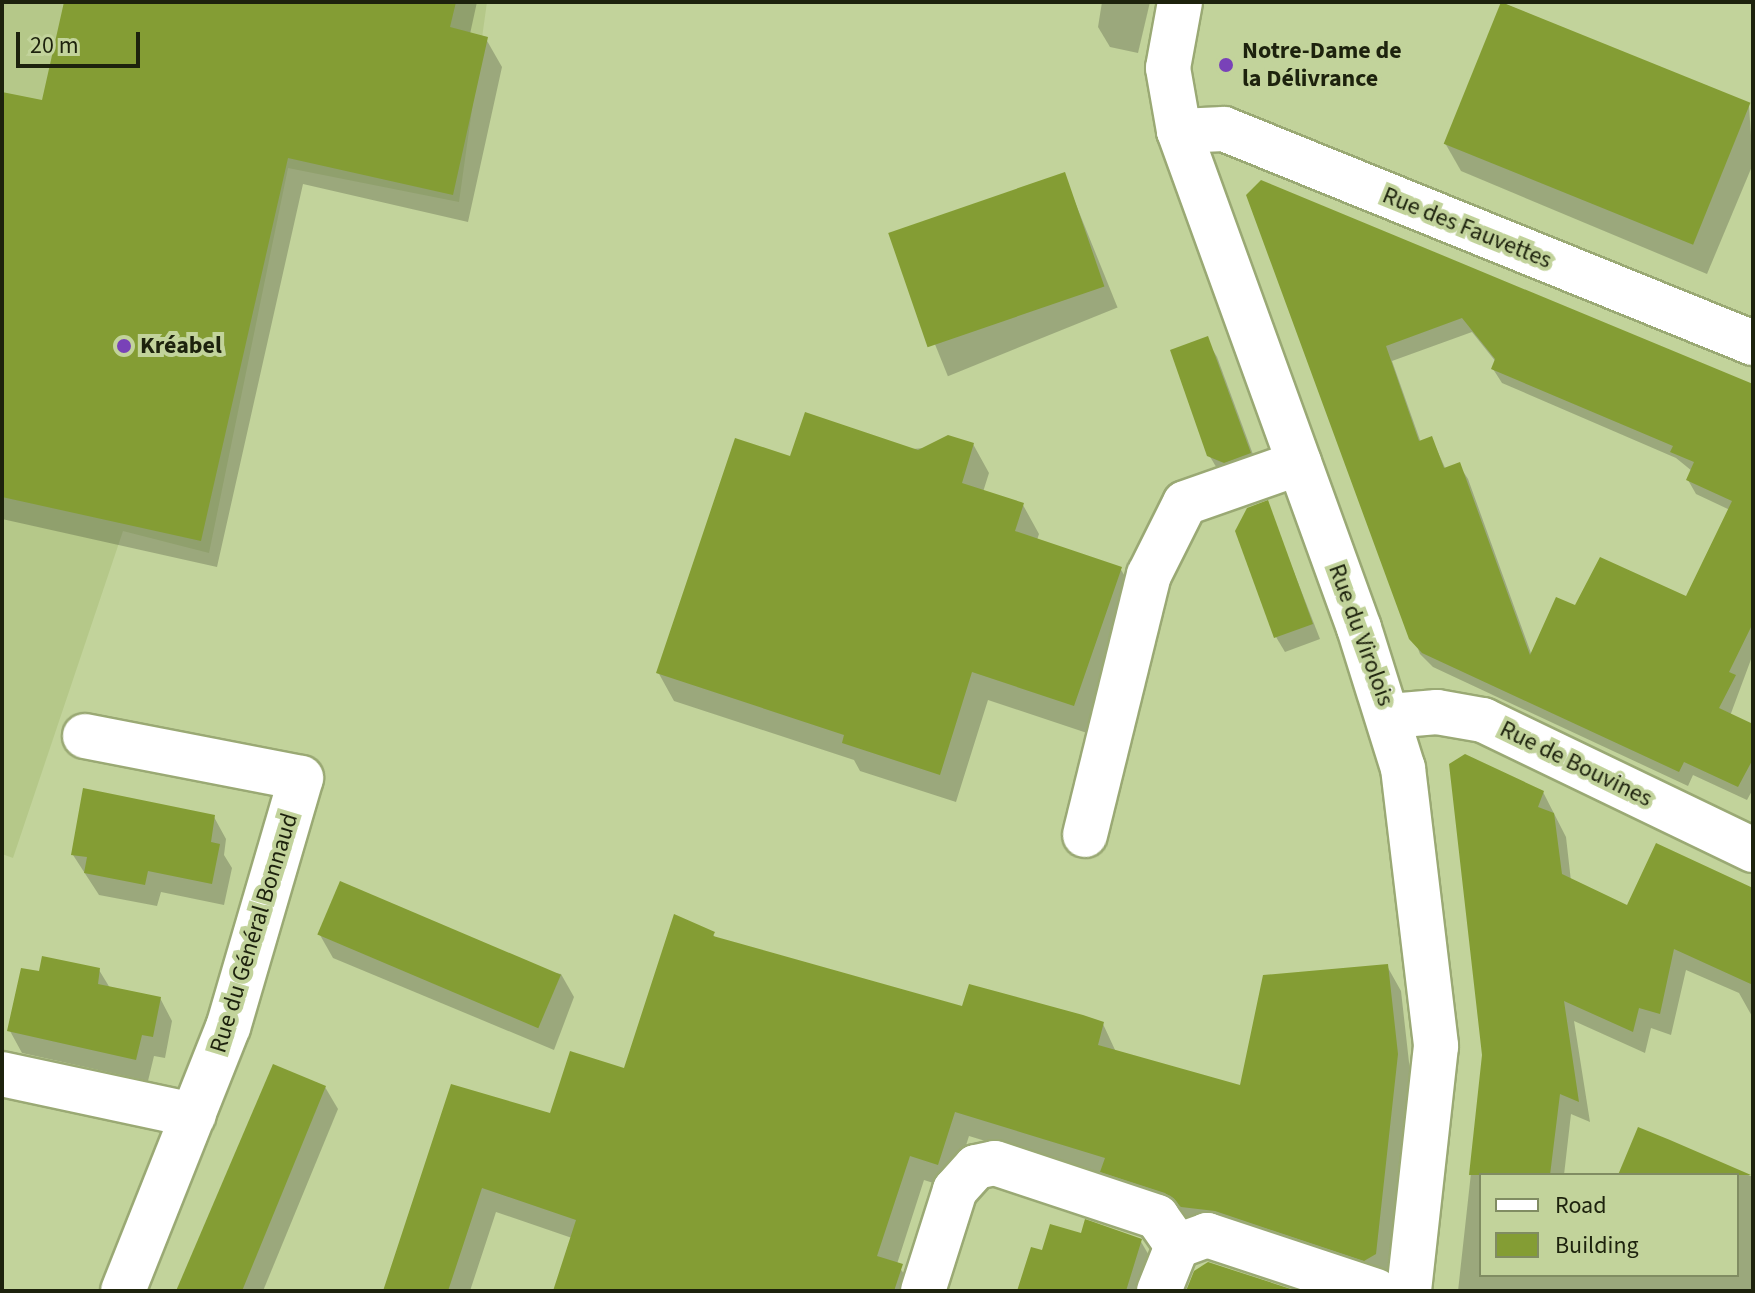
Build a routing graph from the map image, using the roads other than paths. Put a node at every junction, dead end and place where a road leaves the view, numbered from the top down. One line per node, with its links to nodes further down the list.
1 (1180, 2): 2 (street, Rue du Virolois)
2 (1179, 131): 3 (street, Rue des Fauvettes); 4 (street, Rue du Virolois)
3 (1753, 343)
4 (1299, 463): 5 (street, Rue du Virolois); 7 (street)
5 (1390, 716): 8 (street, Rue de Bouvines); 16 (street, Rue du Virolois)
6 (85, 736): 10 (street, Rue du Général Bonnaud)
7 (1085, 835)
8 (1750, 844)
9 (2, 1074): 10 (street)
10 (194, 1115): 12 (street, Rue du Général Bonnaud)
11 (1177, 1246): 13 (street); 14 (street); 15 (street)
12 (123, 1291)
13 (923, 1291)
14 (1159, 1291)
15 (1376, 1291)
16 (1409, 1291)

